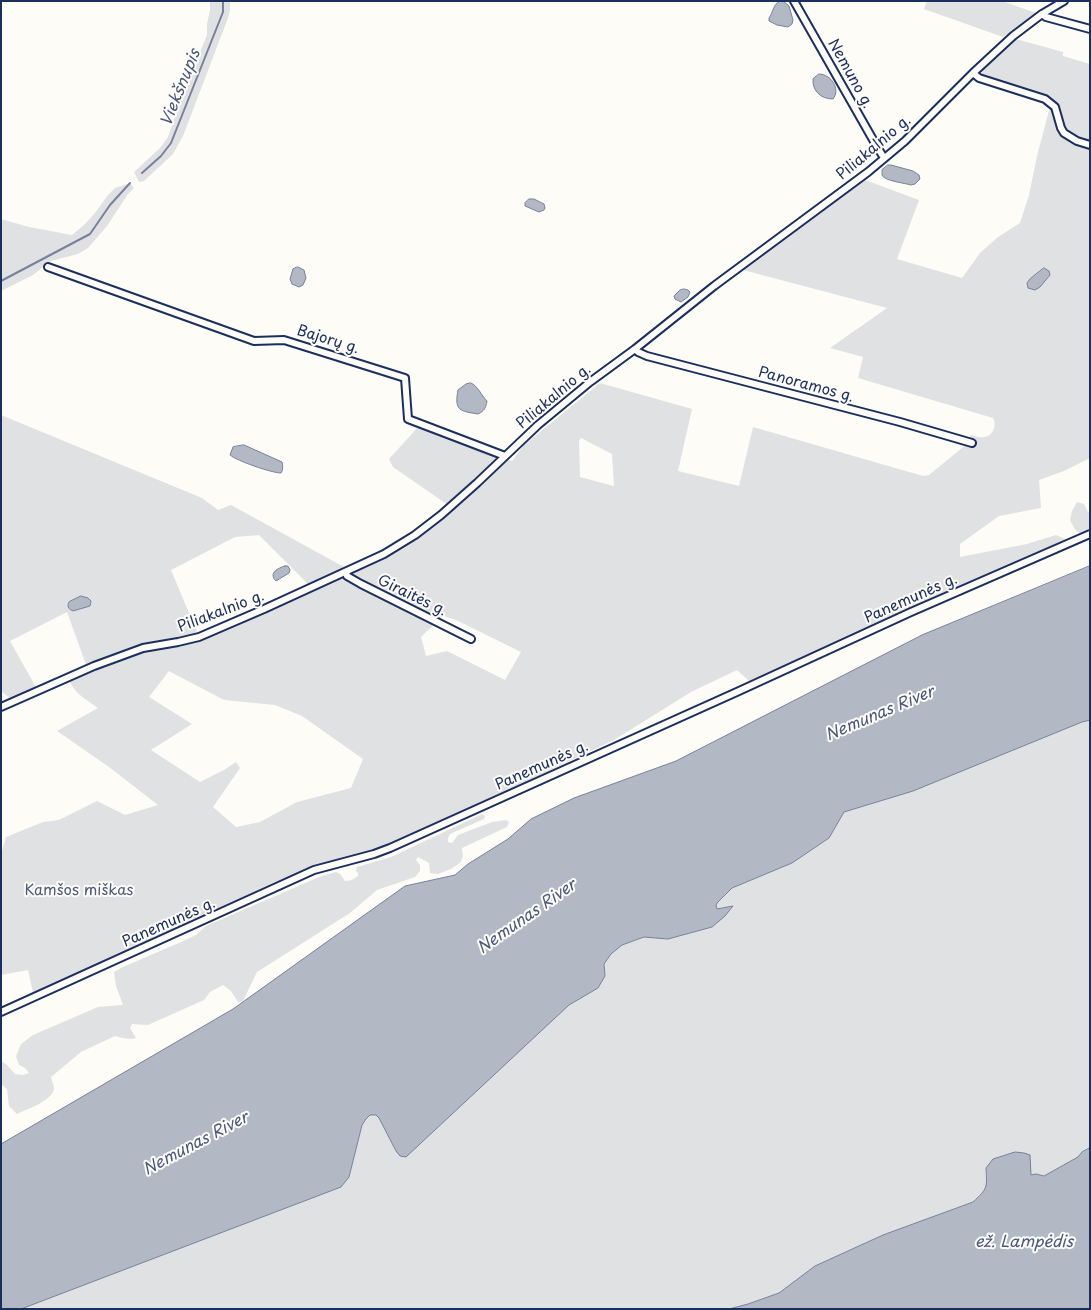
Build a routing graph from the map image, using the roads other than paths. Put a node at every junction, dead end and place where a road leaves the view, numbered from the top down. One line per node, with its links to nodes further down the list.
1 (794, 1): 7 (street, Nemuno g.)
2 (1064, 1): 3 (street, Piliakalnio g.)
3 (1042, 14): 4 (street); 5 (street, Piliakalnio g.)
4 (1090, 29)
5 (972, 73): 6 (street); 7 (street, Piliakalnio g.)
6 (1090, 145)
7 (884, 158): 9 (street, Piliakalnio g.)
8 (48, 267): 11 (street, Bajorų g.)
9 (635, 349): 10 (street, Panoramos g.); 11 (street, Piliakalnio g.)
10 (972, 443)
11 (506, 456): 13 (street, Piliakalnio g.)
12 (1090, 534): 16 (street, Panemunės g.)
13 (346, 572): 14 (street, Giraitės g.); 15 (street, Piliakalnio g.)
14 (471, 639)
15 (1, 707)
16 (1, 1012)

